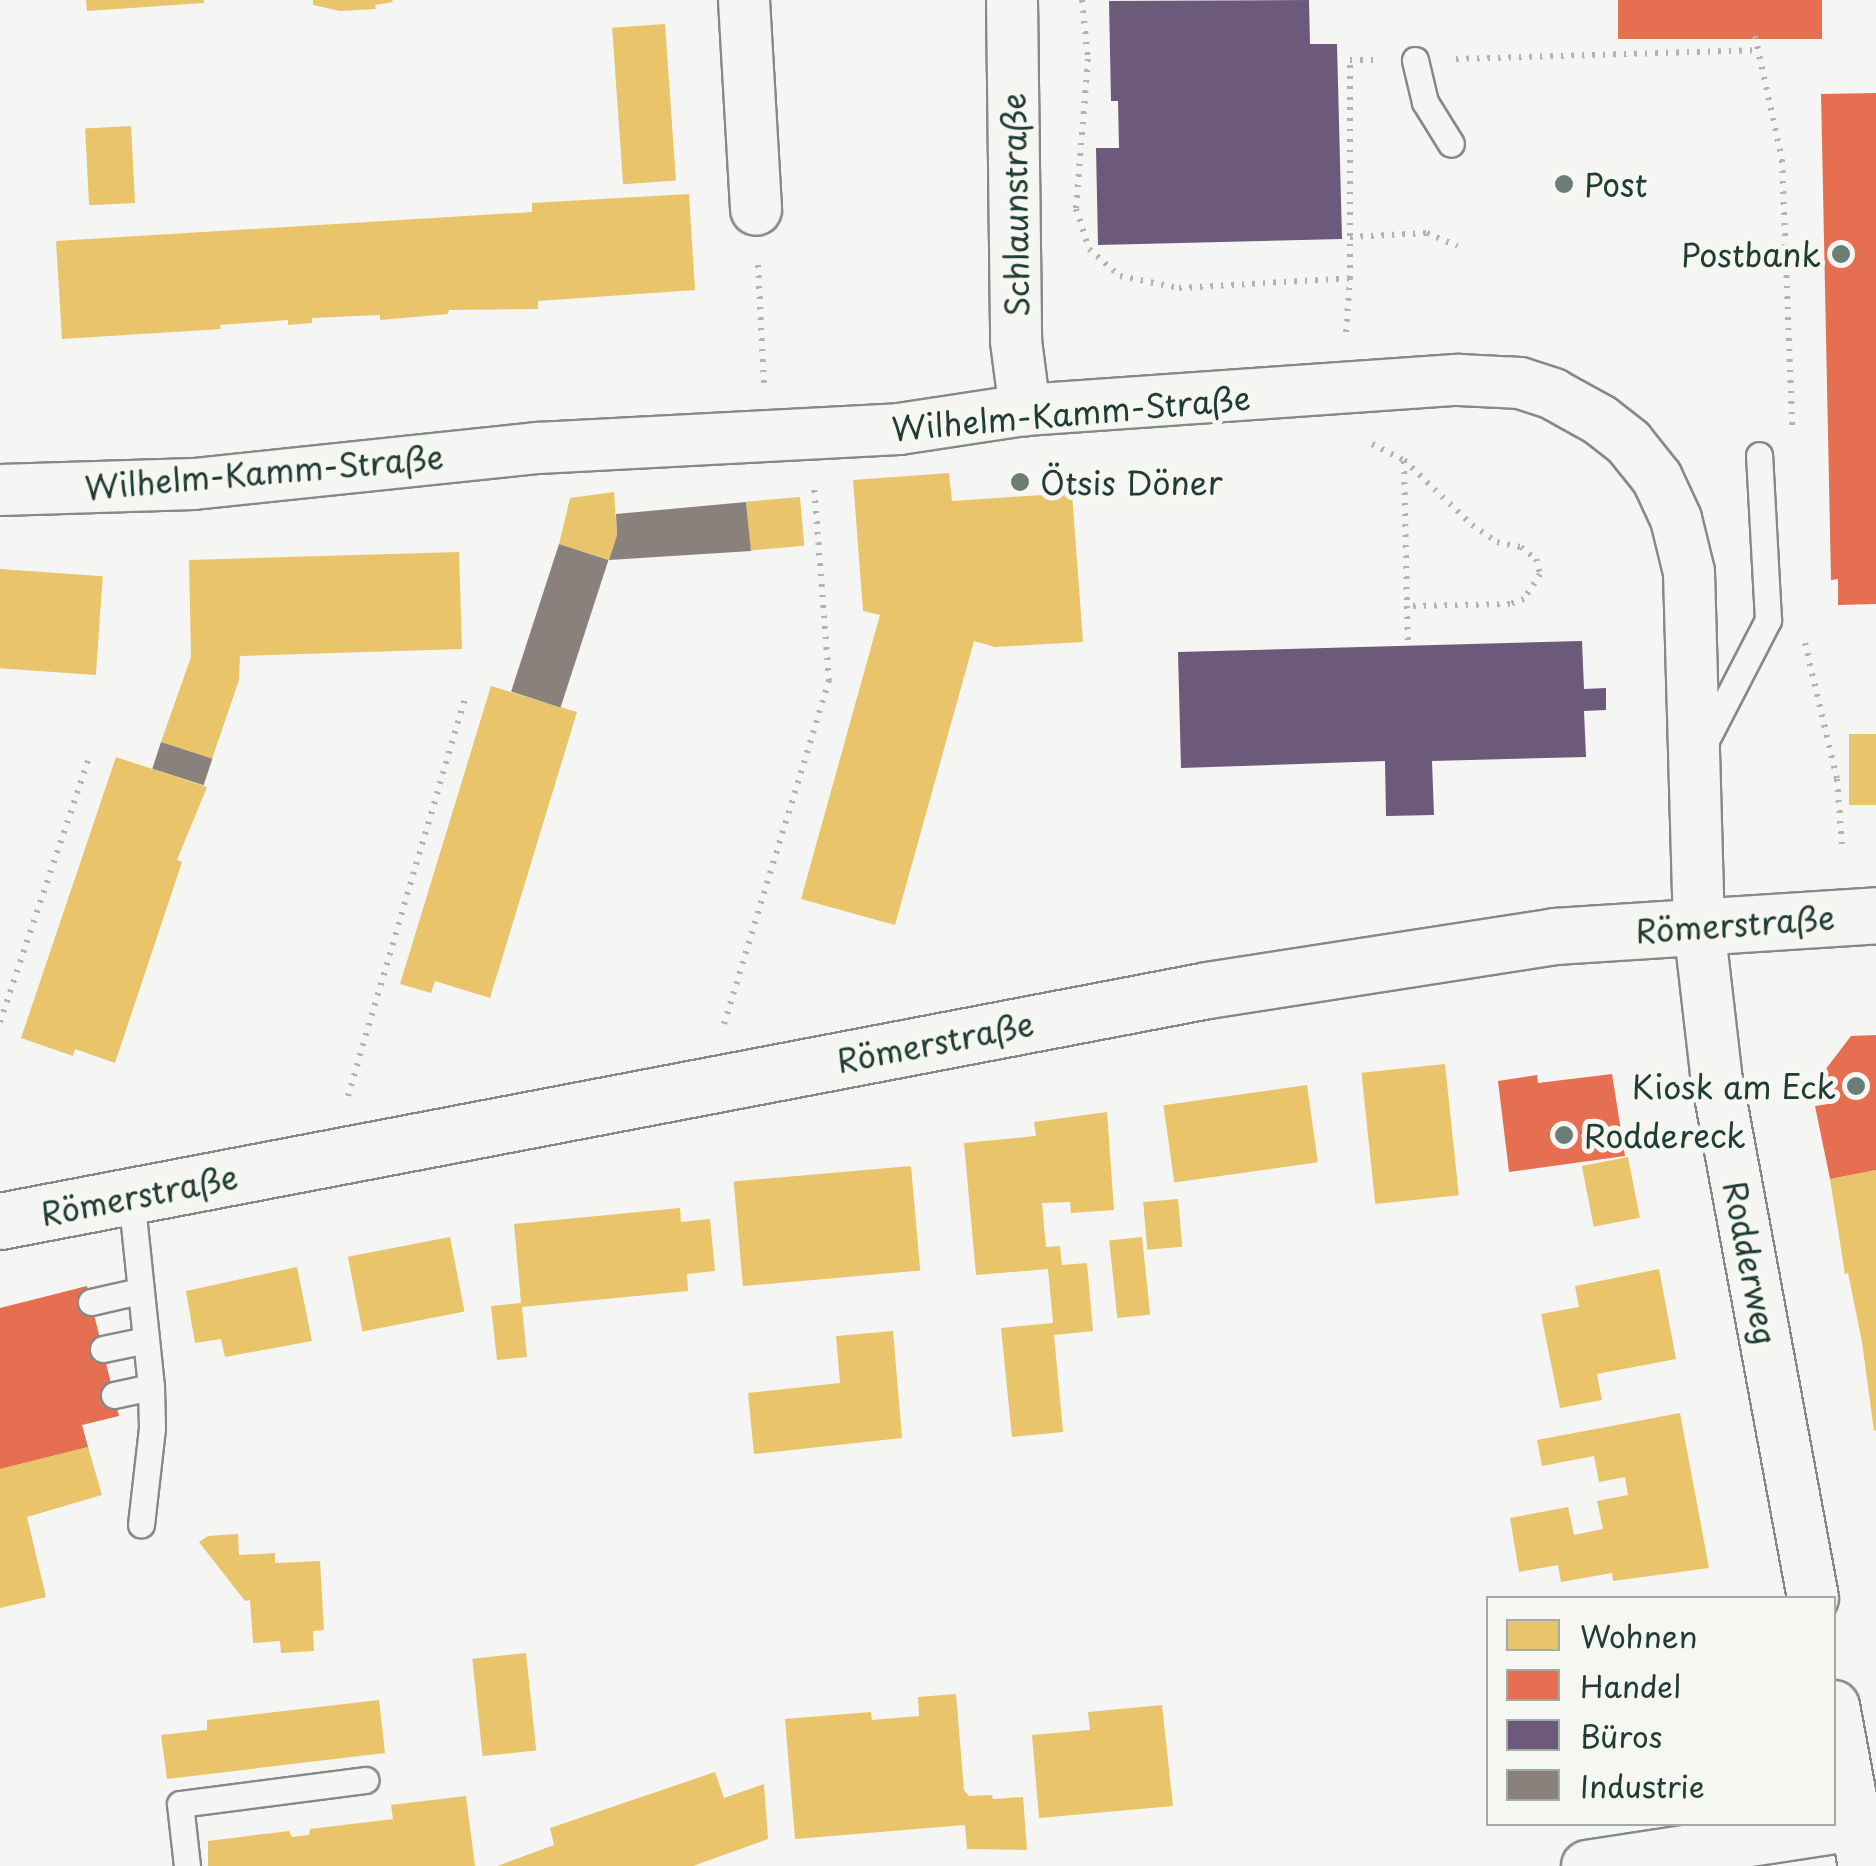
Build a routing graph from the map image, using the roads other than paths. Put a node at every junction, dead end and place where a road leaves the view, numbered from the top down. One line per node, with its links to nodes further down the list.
1 (744, 0): 5 (street)
2 (1012, 0): 6 (street, Schlaunstraße)
3 (1415, 60): 4 (lane)
4 (1451, 144)
5 (756, 210)
6 (1025, 410): 8 (street, Wilhelm-Kamm-Straße); 9 (street, Wilhelm-Kamm-Straße)
7 (1759, 456): 9 (lane)
8 (0, 490)
9 (1695, 762): 11 (street, Wilhelm-Kamm-Straße)
10 (1876, 915): 11 (main road, Römerstraße)
11 (1699, 926): 12 (main road, Römerstraße); 21 (street, Rodderweg)
12 (131, 1196): 13 (main road, Römerstraße); 14 (lane)
13 (0, 1221)
14 (139, 1290): 15 (lane); 16 (lane)
15 (91, 1302)
16 (146, 1340): 17 (lane); 18 (lane)
17 (103, 1349)
18 (151, 1387): 19 (lane); 20 (lane)
19 (114, 1395)
20 (141, 1524)
21 (1813, 1596)
22 (1836, 1717): 24 (street)
23 (366, 1780): 25 (lane)
24 (1860, 1846): 26 (street)
25 (187, 1866)
26 (1587, 1866)

